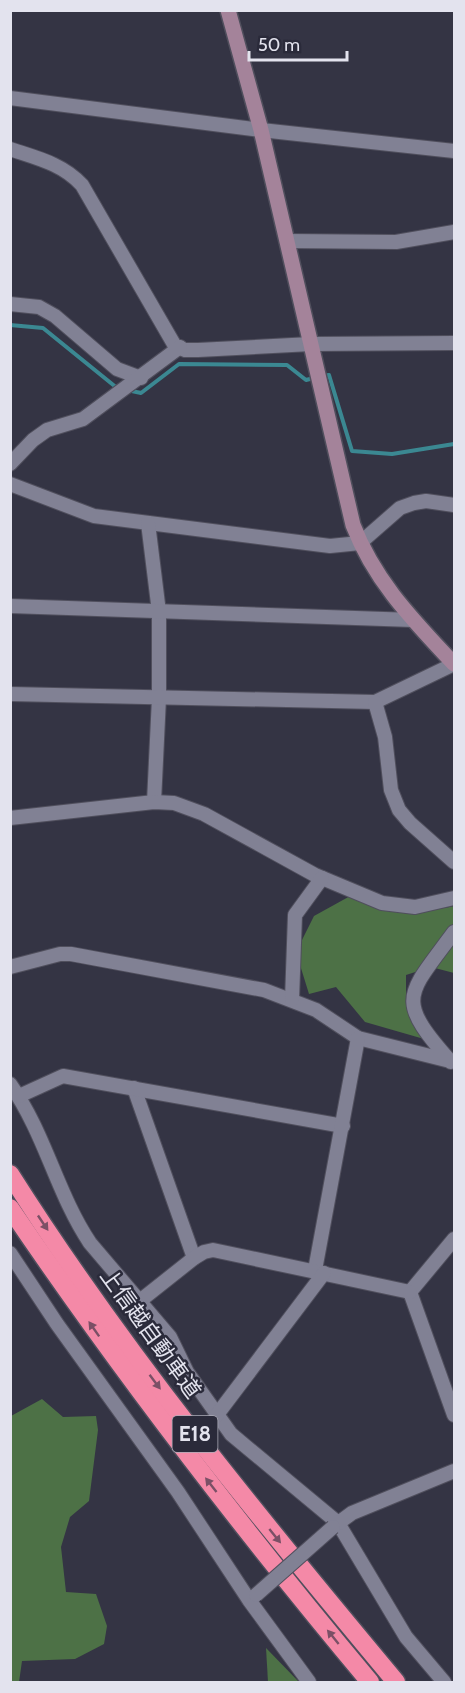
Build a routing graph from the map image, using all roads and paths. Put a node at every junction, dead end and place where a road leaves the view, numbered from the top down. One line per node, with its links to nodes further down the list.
1 (228, 10): 3 (street)
2 (10, 98): 3 (street)
3 (261, 130): 5 (street); 7 (street)
4 (10, 149): 11 (street)
5 (454, 151)
6 (454, 232): 7 (street)
7 (287, 241): 10 (street)
8 (10, 304): 12 (street)
9 (454, 343): 10 (street)
10 (311, 344): 11 (street); 17 (street)
11 (180, 348): 12 (street)
12 (137, 381): 13 (street)
13 (10, 464)
14 (10, 484): 16 (street)
15 (454, 505): 17 (street)
16 (148, 522): 17 (street); 19 (street)
17 (360, 543): 20 (street)
18 (10, 606): 19 (street)
19 (159, 612): 20 (street); 23 (street)
20 (413, 620): 21 (street)
21 (454, 664): 24 (street)
22 (10, 694): 23 (street)
23 (159, 698): 24 (street); 25 (street)
24 (375, 702): 27 (street)
25 (154, 802): 26 (street); 28 (street)
26 (10, 818)
27 (454, 862)
28 (322, 878): 29 (street); 32 (street)
29 (454, 898)
30 (454, 932): 34 (street)
31 (10, 967): 32 (street)
32 (292, 1000): 33 (street)
33 (357, 1038): 34 (street); 38 (street)
34 (452, 1063)
35 (10, 1084): 37 (street)
36 (134, 1089): 37 (street); 38 (street); 43 (street)
37 (19, 1096): 46 (street)
38 (343, 1126): 44 (street)
39 (10, 1174): 54 (highway, 上信越自動車道 / E18, one-way to 54)
40 (10, 1208): 53 (highway, 上信越自動車道 / E18, one-way to 40)
41 (453, 1244): 45 (street)
42 (10, 1253): 51 (street)
43 (194, 1258): 44 (street); 46 (street)
44 (320, 1272): 45 (street); 48 (street)
45 (410, 1292): 47 (street)
46 (141, 1300): 48 (street)
47 (454, 1415)
48 (216, 1416): 50 (street)
49 (454, 1471): 50 (street)
50 (335, 1525): 51 (street, bridge); 55 (street)
51 (253, 1599): 52 (street)
52 (309, 1683)
53 (370, 1683)
54 (396, 1683)
55 (444, 1683)

